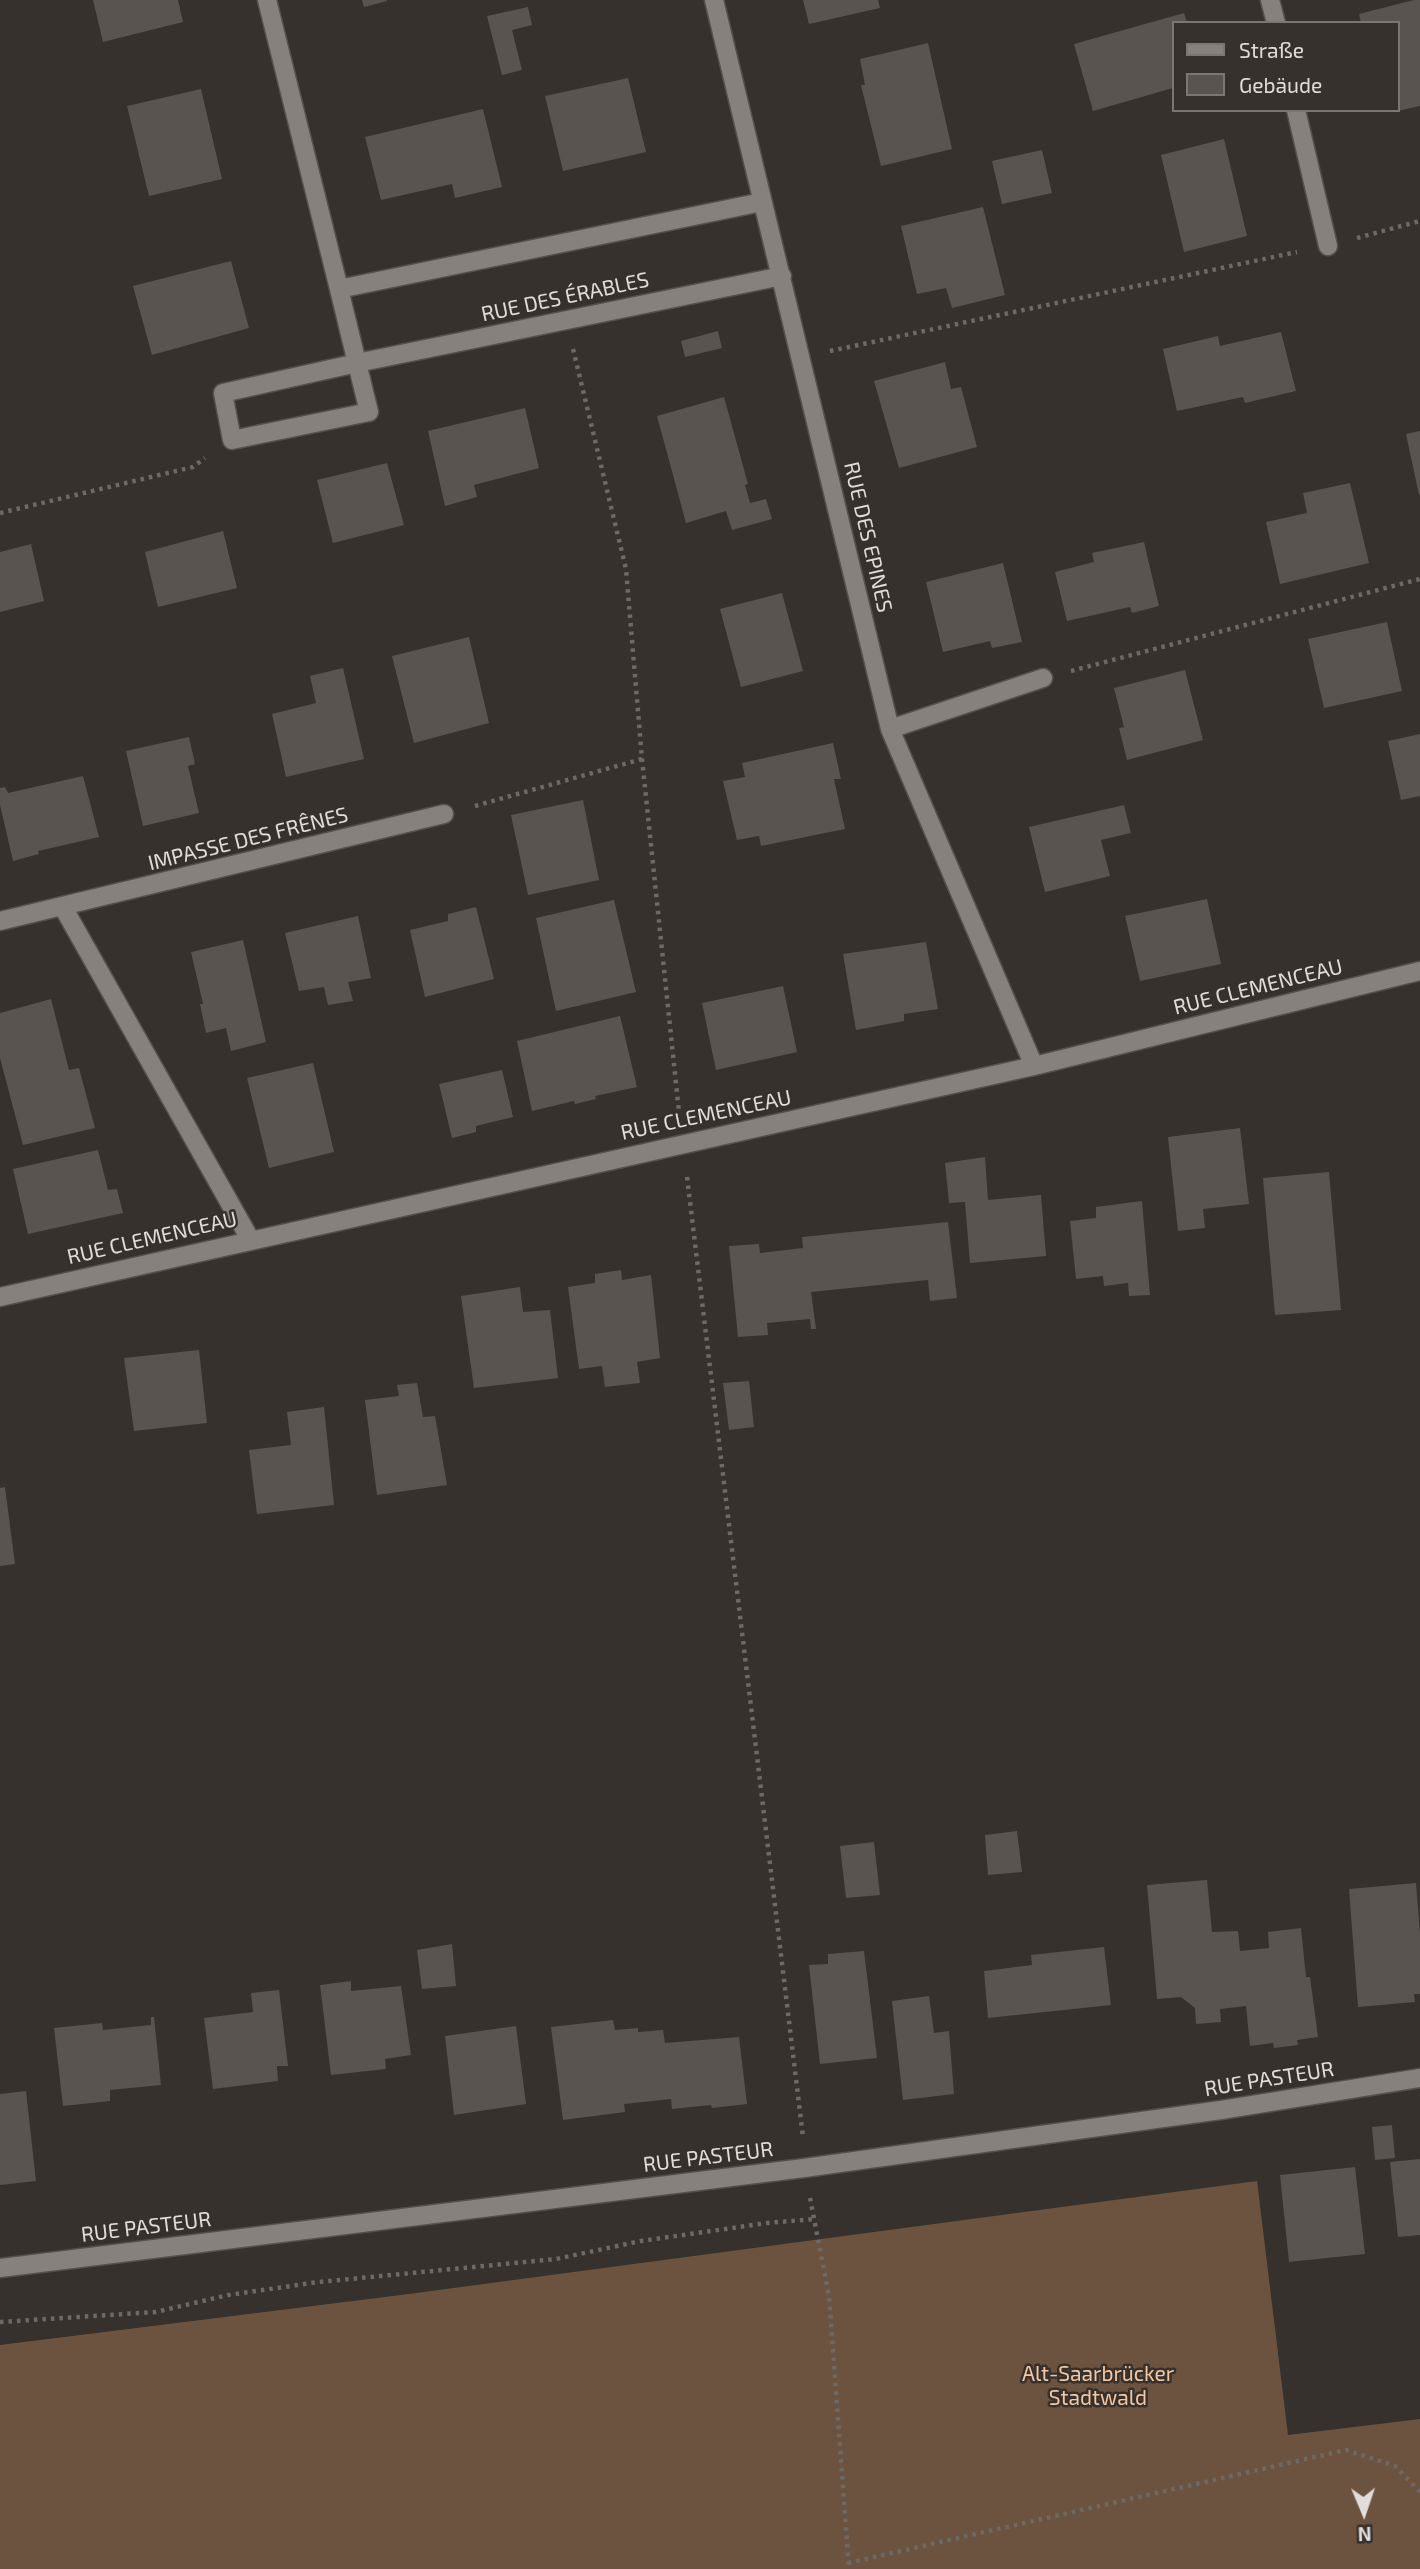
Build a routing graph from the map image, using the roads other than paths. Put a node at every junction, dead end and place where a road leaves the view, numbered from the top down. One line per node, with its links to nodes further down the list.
1 (268, 0): 9 (street)
2 (715, 0): 6 (street, RUE DES EPINES)
3 (1270, 0): 4 (street)
4 (1275, 21)
5 (1296, 112): 7 (street)
6 (762, 202): 8 (street, RUE DES EPINES); 9 (street)
7 (1328, 246)
8 (782, 276): 10 (street, RUE DES ÉRABLES); 12 (street, RUE DES EPINES)
9 (339, 289): 10 (street)
10 (357, 363): 10 (street, RUE DES ÉRABLES)
11 (1043, 678): 12 (street)
12 (890, 729): 17 (street, RUE DES EPINES)
13 (444, 814): 14 (street, IMPASSE DES FRÊNES)
14 (63, 908): 15 (street, IMPASSE DES FRÊNES); 18 (street)
15 (0, 921)
16 (1420, 971): 17 (street, RUE CLEMENCEAU)
17 (1034, 1066): 18 (street, RUE CLEMENCEAU)
18 (250, 1239): 19 (street, RUE CLEMENCEAU)
19 (0, 1297)
20 (1420, 2078): 21 (street, RUE PASTEUR)
21 (0, 2268)

